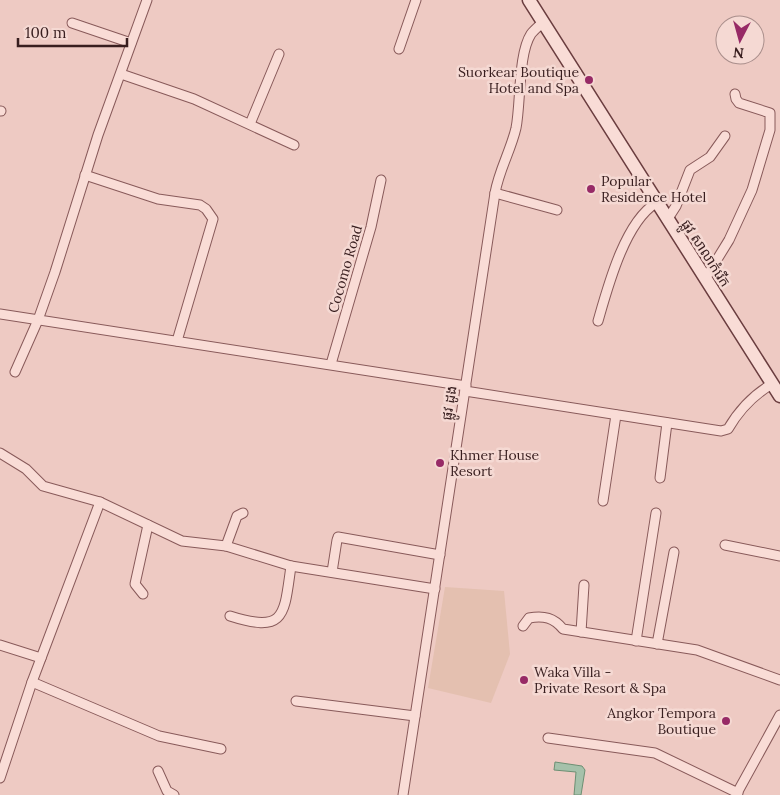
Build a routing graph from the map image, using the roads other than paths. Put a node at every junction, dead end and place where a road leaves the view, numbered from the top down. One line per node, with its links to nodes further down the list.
1 (146, 0): 6 (street)
2 (416, 0): 7 (street)
3 (529, 0): 5 (street, ផ្លូវ សាលាកំរើក)
4 (72, 23): 6 (street)
5 (537, 28): 16 (street, ផ្លូវ ដូង); 17 (street, ផ្លូវ សាលាកំរើក)
6 (131, 43): 9 (street)
7 (399, 50)
8 (279, 54): 11 (street)
9 (121, 74): 11 (street); 14 (street)
10 (735, 94): 20 (street)
11 (250, 124): 13 (street)
12 (725, 136): 19 (street)
13 (294, 145)
14 (85, 175): 22 (street); 24 (street)
15 (381, 180): 25 (street, Cocomo Road)
16 (495, 193): 18 (street); 28 (street, ផ្លូវ ដូង)
17 (656, 203): 19 (street, ផ្លូវ សាលាកំរើក); 23 (street)
18 (557, 210)
19 (667, 220): 20 (street, ផ្លូវ សាលាកំរើក)
20 (705, 279): 27 (street, ផ្លូវ សាលាកំរើក)
21 (0, 314): 22 (street)
22 (38, 320): 24 (street); 26 (street)
23 (598, 321)
24 (177, 342): 25 (street)
25 (331, 364): 28 (street)
26 (15, 372)
27 (772, 384): 29 (street, ផ្លូវ សាលាកំរើក); 31 (street)
28 (465, 389): 30 (street); 42 (street, ផ្លូវ ដូង)
29 (780, 396)
30 (616, 415): 31 (street); 34 (street)
31 (667, 423): 33 (street)
32 (0, 454): 35 (street)
33 (660, 478)
34 (603, 501)
35 (100, 502): 38 (street); 55 (street)
36 (243, 513): 40 (street)
37 (656, 513): 52 (street)
38 (148, 525): 40 (street); 48 (street)
39 (724, 544): 43 (street)
40 (226, 546): 44 (street)
41 (674, 552): 53 (street)
42 (440, 555): 45 (street); 47 (street, ផ្លូវ ដូង)
43 (780, 556)
44 (291, 566): 45 (street); 49 (street)
45 (332, 572): 47 (street)
46 (584, 584): 51 (street)
47 (435, 589): 60 (street, ផ្លូវ ដូង)
48 (143, 594)
49 (230, 616)
50 (523, 626): 51 (street)
51 (581, 632): 52 (street)
52 (636, 640): 53 (street)
53 (657, 644): 56 (street)
54 (0, 645): 55 (street)
55 (41, 658): 57 (street)
56 (780, 680)
57 (32, 682): 62 (street); 64 (street)
58 (296, 702): 60 (street)
59 (780, 715): 65 (street)
60 (415, 716): 67 (street, ផ្លូវ ដូង)
61 (548, 738): 65 (street)
62 (221, 749)
63 (158, 771): 66 (street)
64 (0, 778)
65 (733, 791)
66 (174, 795)
67 (403, 795)

